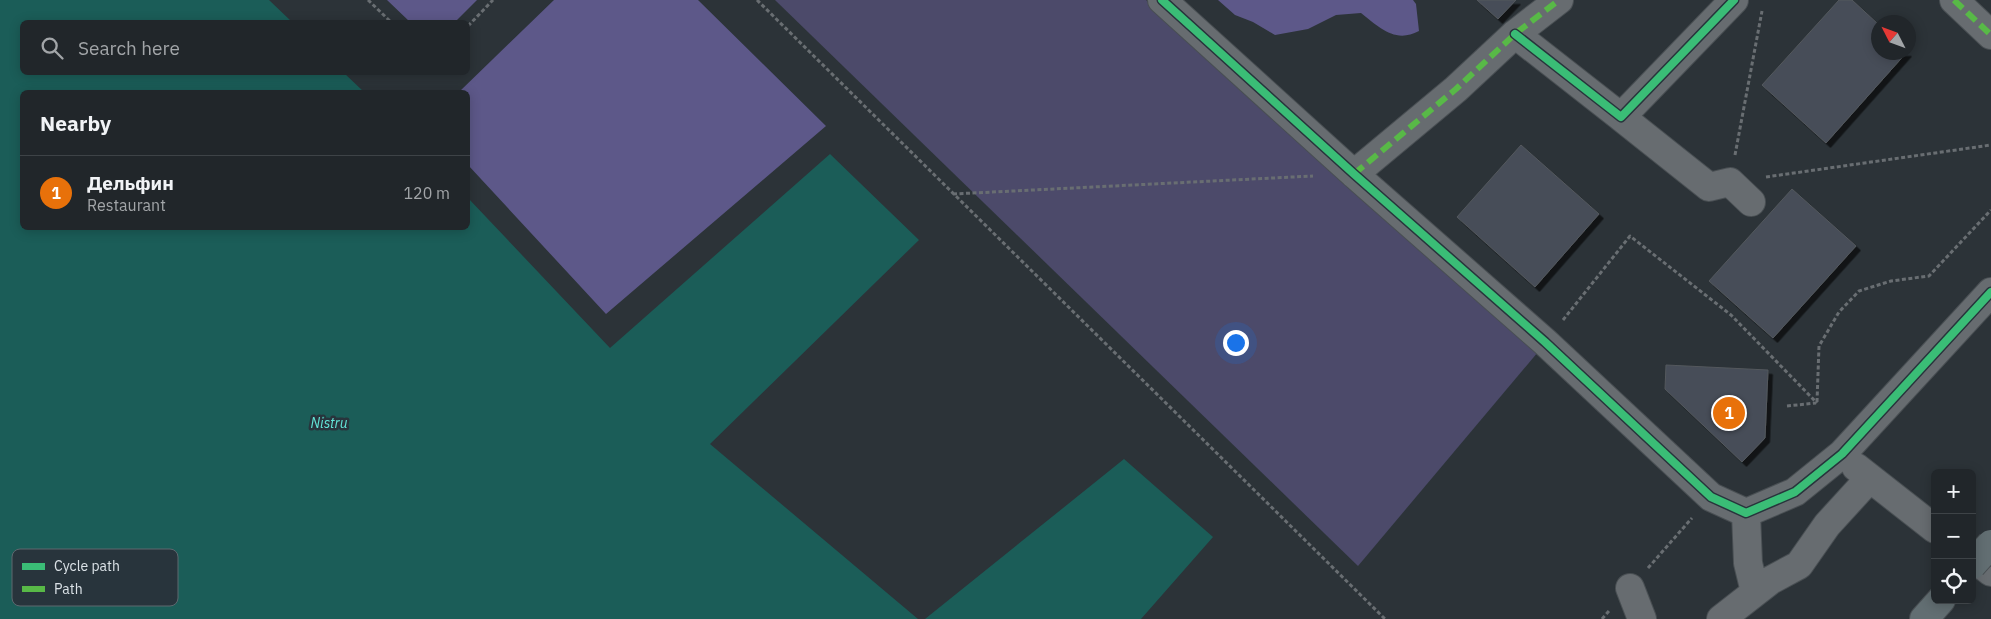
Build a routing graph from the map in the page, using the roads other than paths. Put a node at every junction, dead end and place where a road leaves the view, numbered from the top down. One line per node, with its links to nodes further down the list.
1 (1162, 0): 8 (street)
2 (1559, 0): 5 (street)
3 (1734, 0): 7 (street)
4 (1954, 0): 6 (street)
5 (1515, 34): 7 (street); 8 (street)
6 (1991, 35)
7 (1621, 117): 9 (street)
8 (1354, 174): 13 (street)
9 (1751, 202)
10 (1991, 292): 11 (street)
11 (1842, 454): 12 (street); 13 (street)
12 (1869, 479): 14 (street); 20 (street)
13 (1746, 513): 20 (street)
14 (1931, 526)
15 (1991, 544): 17 (main road, bridge)
16 (1975, 559): 18 (street)
17 (1976, 561)
18 (1991, 572)
19 (1630, 588): 22 (street)
20 (1755, 592): 23 (street)
21 (1937, 604): 24 (main road)
22 (1642, 619)
23 (1720, 619)
24 (1924, 619)

